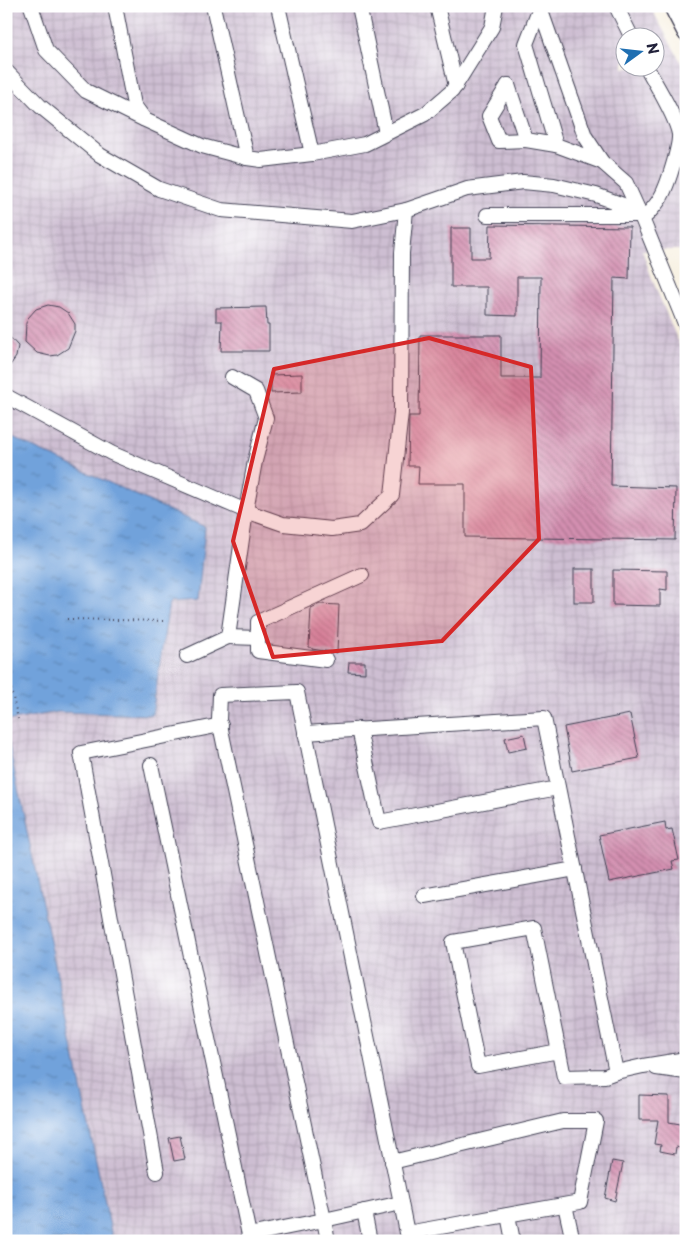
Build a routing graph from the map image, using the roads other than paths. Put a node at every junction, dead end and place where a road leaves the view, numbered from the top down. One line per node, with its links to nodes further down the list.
1 (31, 6): 15 (street)
2 (115, 6): 15 (street)
3 (213, 6): 20 (street)
4 (278, 6): 19 (street)
5 (359, 6): 16 (street)
6 (437, 6): 14 (street)
7 (496, 6): 14 (street)
8 (616, 6): 10 (street)
9 (672, 6): 11 (main road)
10 (627, 28)
11 (686, 33)
12 (6, 71): 22 (street)
13 (653, 78): 23 (street)
14 (456, 86): 16 (street)
15 (145, 120): 20 (street)
16 (386, 133): 19 (street)
17 (526, 140): 18 (street)
18 (556, 145): 21 (street); 21 (street)
19 (312, 154): 20 (street)
20 (247, 158)
21 (602, 162): 23 (street)
22 (406, 210): 23 (street); 28 (street)
23 (639, 213): 24 (street); 25 (street)
24 (487, 215)
25 (686, 326)
26 (232, 377): 28 (street)
27 (6, 396): 28 (street)
28 (246, 511): 30 (street)
29 (362, 575): 31 (street)
30 (228, 636): 31 (street); 32 (street)
31 (258, 638): 33 (street)
32 (187, 656)
33 (326, 660)
34 (221, 726): 36 (street); 47 (street); 52 (street)
35 (359, 729): 36 (street); 38 (street); 38 (street)
36 (305, 732): 46 (street)
37 (151, 765): 54 (street)
38 (558, 788): 39 (street)
39 (575, 869): 40 (street); 44 (street)
40 (424, 896)
41 (559, 1050): 41 (street); 44 (street)
42 (686, 1059): 43 (street)
43 (643, 1066): 44 (street); 45 (street)
44 (616, 1072)
45 (686, 1072)
46 (392, 1162): 48 (street); 49 (street)
47 (157, 1172)
48 (401, 1203): 50 (street); 53 (street)
49 (566, 1205): 51 (street); 58 (street)
50 (364, 1211): 52 (street); 56 (street)
51 (508, 1215): 53 (street); 57 (street)
52 (324, 1220): 54 (street); 55 (street)
53 (434, 1235)
54 (270, 1236)
55 (328, 1241)
56 (370, 1241)
57 (514, 1241)
58 (573, 1241)

